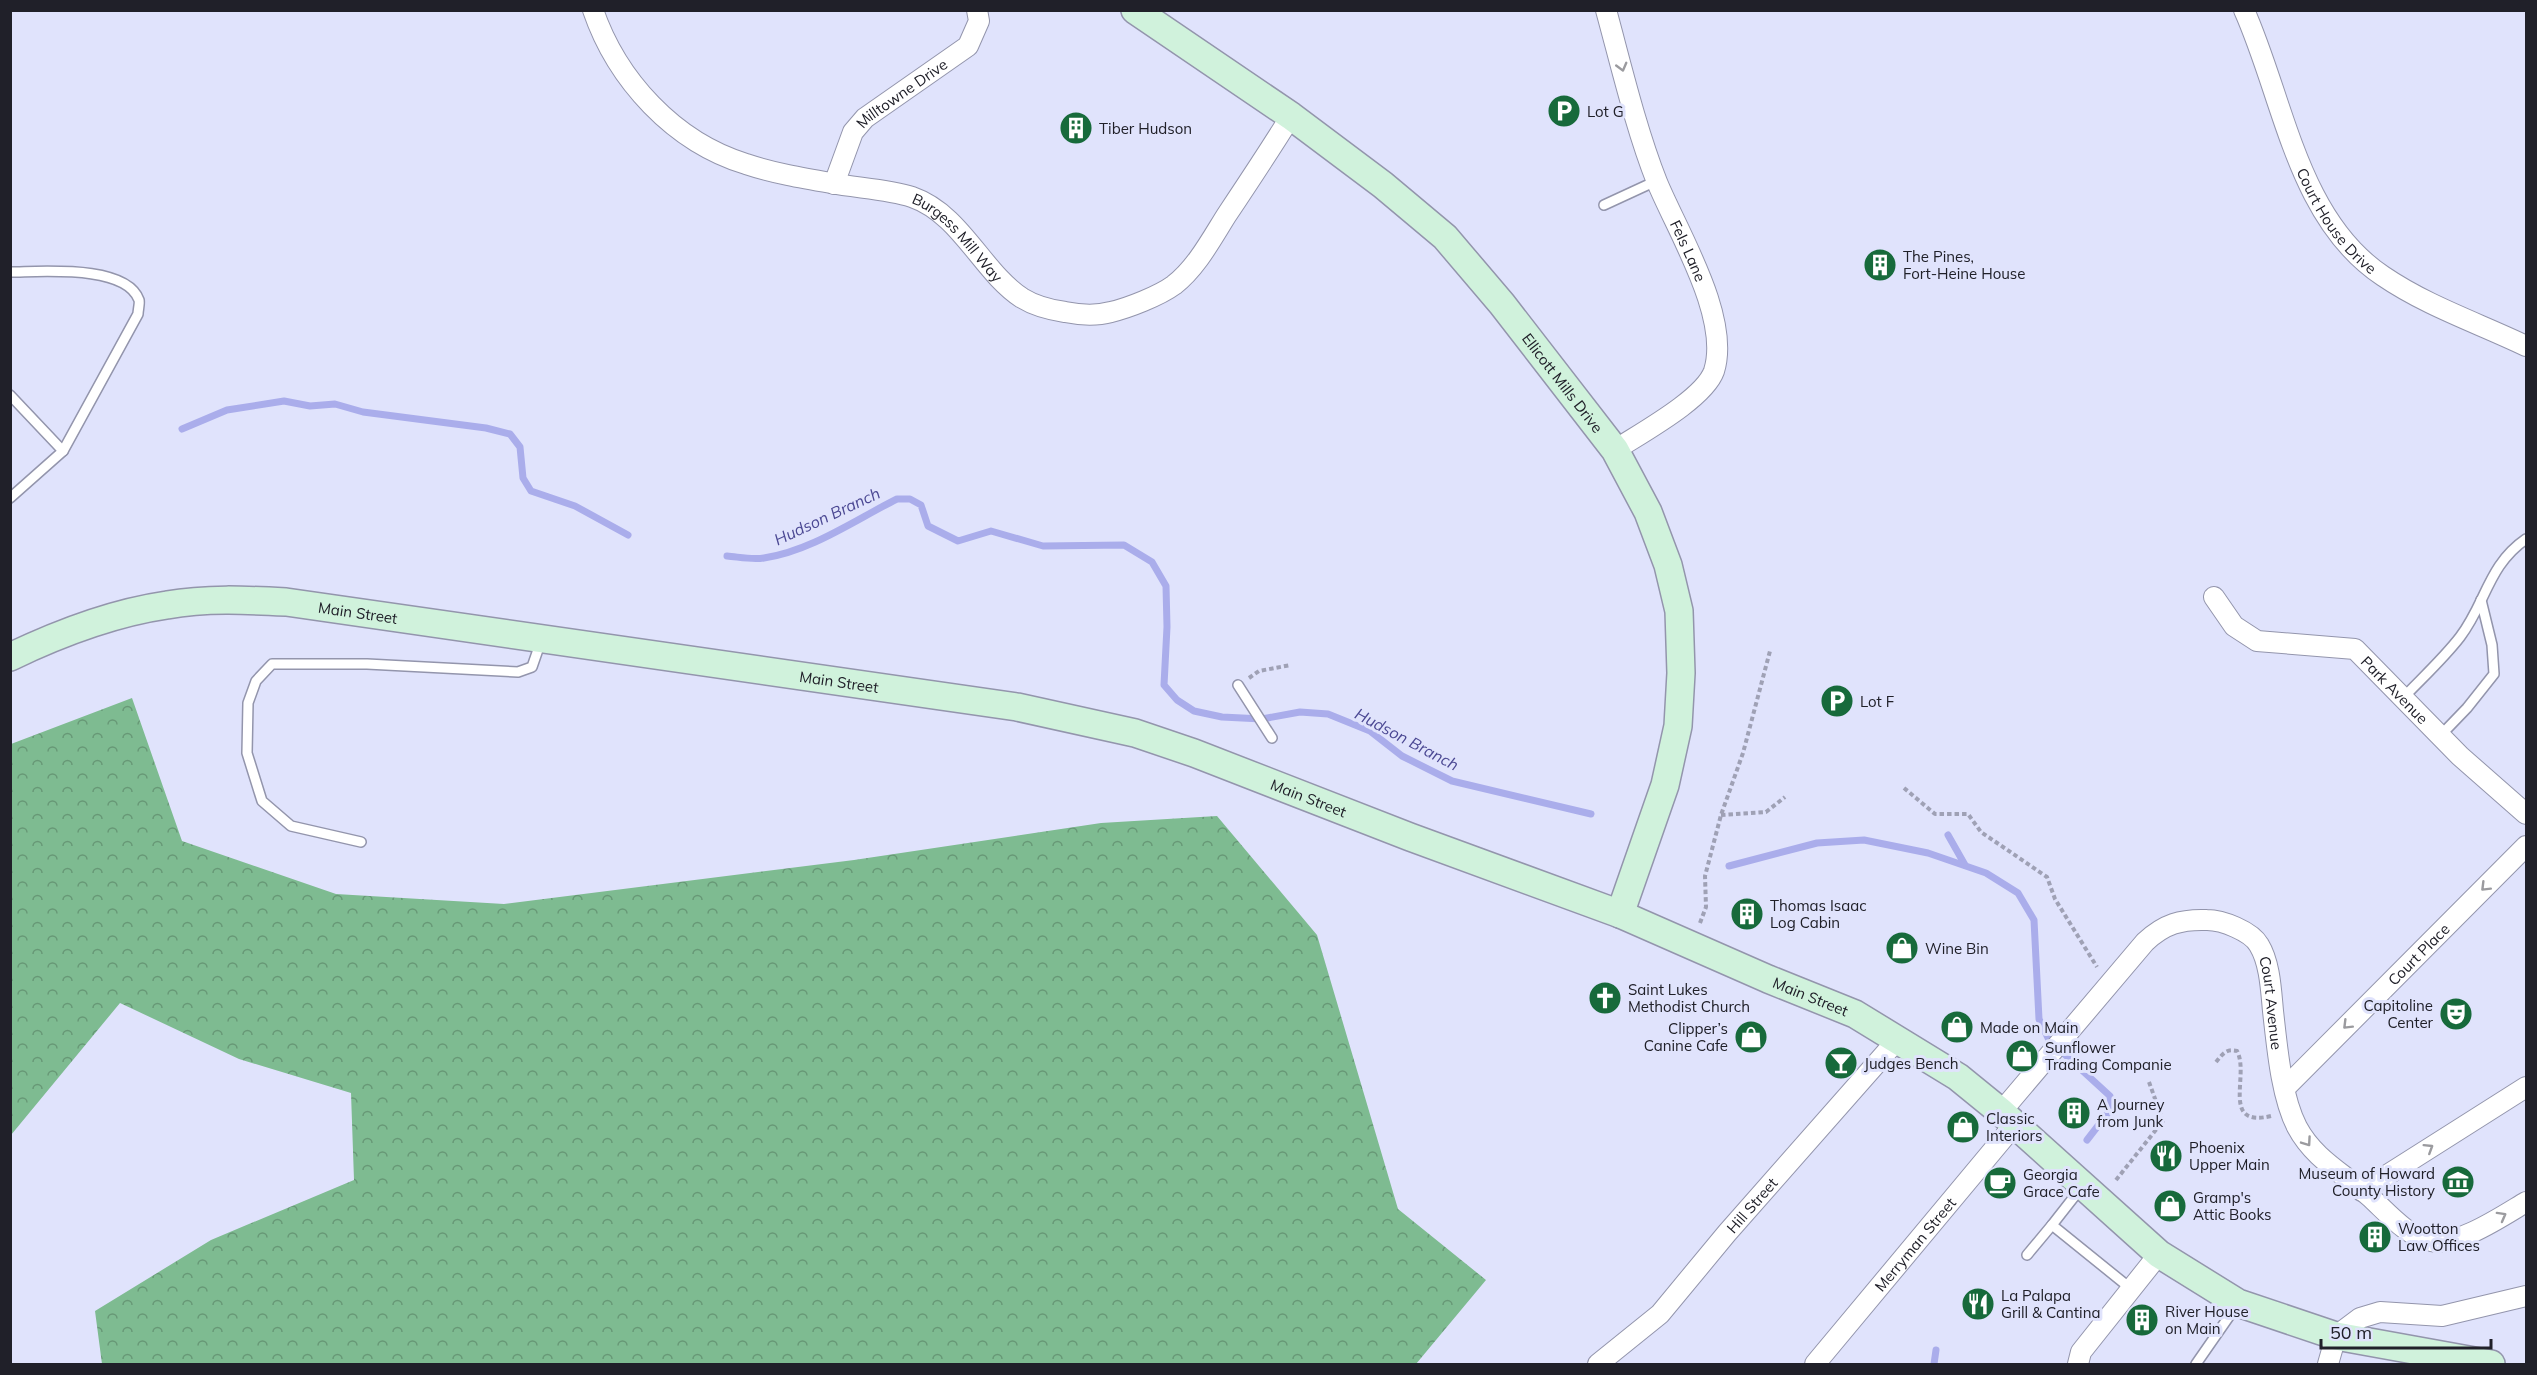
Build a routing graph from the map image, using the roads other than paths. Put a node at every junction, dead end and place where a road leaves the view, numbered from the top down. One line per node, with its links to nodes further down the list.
1 (593, 10): 8 (street, Burgess Mill Way)
2 (977, 10): 8 (street, Milltowne Drive)
3 (1135, 10): 6 (main road, Ellicott Mills Drive)
4 (1606, 10): 7 (street, Fels Lane, one-way to 7)
5 (2244, 10): 11 (street, Court House Drive)
6 (1291, 116): 8 (street, Burgess Mill Way); 13 (main road, Ellicott Mills Drive)
7 (1656, 181): 9 (lane); 13 (street, Fels Lane)
8 (834, 184)
9 (1604, 205)
10 (10, 272): 14 (lane)
11 (2526, 346)
12 (10, 395): 14 (lane)
13 (1615, 450): 28 (main road, Ellicott Mills Drive)
14 (63, 451): 15 (lane)
15 (10, 498)
16 (2526, 539): 18 (lane)
17 (2214, 597): 22 (street, Park Avenue)
18 (2481, 600): 22 (lane); 23 (lane)
19 (542, 639): 20 (main road, Main Street); 26 (lane); 28 (main road, Main Street)
20 (10, 657)
21 (1238, 685): 24 (lane)
22 (2403, 698): 23 (street, Park Avenue)
23 (2440, 736): 25 (street, Park Avenue)
24 (1272, 738)
25 (2526, 814)
26 (361, 842)
27 (2526, 846): 31 (street, Court Place, one-way to 31)
28 (1620, 914): 29 (main road, Main Street)
29 (1898, 1039): 32 (main road, Main Street); 43 (street, Hill Street)
30 (2526, 1087): 34 (street, one-way to 30)
31 (2285, 1088): 32 (street, Court Avenue); 34 (street, Court Avenue, one-way to 34)
32 (2008, 1118): 33 (main road, Main Street); 44 (street, Merryman Street)
33 (2082, 1186): 36 (lane); 37 (main road, Main Street)
34 (2362, 1191): 35 (street, Court Avenue, one-way to 35)
35 (2526, 1202)
36 (2052, 1225): 38 (lane); 39 (lane)
37 (2159, 1254): 39 (street); 41 (main road, Main Street)
38 (2027, 1255)
39 (2130, 1288): 45 (street)
40 (2526, 1296): 42 (street)
41 (2238, 1303): 42 (main road, Main Street); 46 (lane)
42 (2336, 1336): 47 (street); 48 (main road, Main Street)
43 (1598, 1365)
44 (1815, 1365)
45 (2078, 1365)
46 (2196, 1365)
47 (2328, 1365)
48 (2491, 1365)

